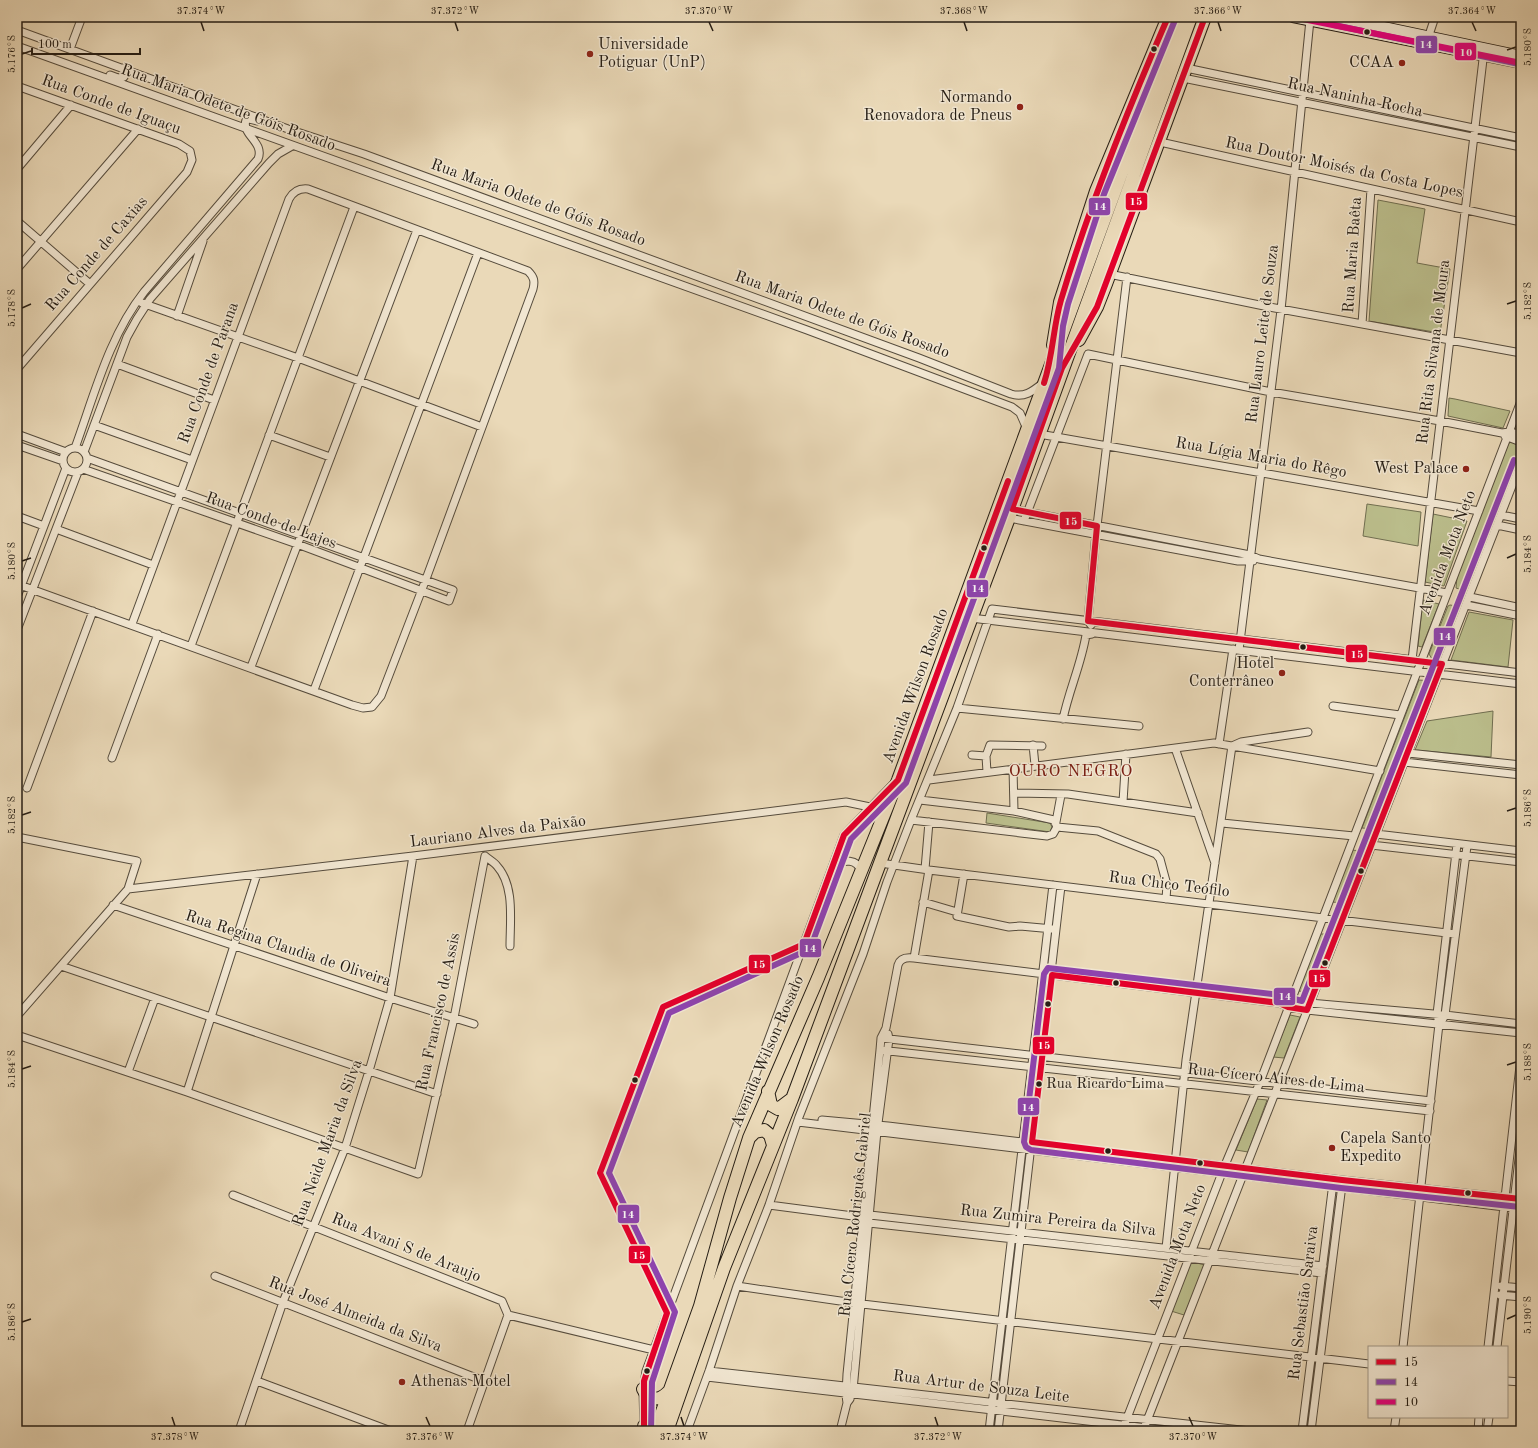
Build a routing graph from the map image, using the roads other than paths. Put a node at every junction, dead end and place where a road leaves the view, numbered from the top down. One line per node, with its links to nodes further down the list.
1 (82, 17): 16 (street)
2 (1168, 17): 67 (highway)
3 (1179, 17): 67 (highway, Avenida Wilson Rosado)
4 (1192, 17): 67 (highway, Avenida Wilson Rosado)
5 (1205, 17): 22 (highway)
6 (1293, 17): 10 (main road)
7 (1336, 17): 9 (main road)
8 (1436, 17): 13 (street)
9 (1349, 18): 13 (main road)
10 (1310, 20): 17 (main road); 24 (street, Rua Lauro Leite de Souza)
11 (17, 30): 14 (street, Rua Maria Odete de Góis Rosado)
12 (17, 34): 14 (street)
13 (1429, 35): 17 (main road)
14 (36, 37): 16 (street, Rua Maria Odete de Góis Rosado)
15 (17, 46): 20 (street, Rua Maria Odete de Góis Rosado)
16 (70, 49): 21 (street, Rua Maria Odete de Góis Rosado)
17 (1484, 51): 18 (main road); 19 (main road); 30 (street, Rua Rita Silvana de Moura)
18 (1521, 56)
19 (1521, 63)
20 (66, 64): 21 (street); 28 (street, Rua Maria Odete de Góis Rosado)
21 (123, 68): 29 (street, Rua Maria Odete de Góis Rosado)
22 (1185, 73): 24 (street, Rua Naninha Rocha); 25 (street, Rua Naninha Rocha); 33 (highway)
23 (17, 86): 26 (street, Rua Conde de Iguaçu)
24 (1303, 94): 25 (street, Rua Lauro Leite de Souza); 30 (street, Rua Naninha Rocha)
25 (1302, 101): 31 (street, Rua Naninha Rocha); 38 (street, Rua Lauro Leite de Souza)
26 (71, 105): 27 (street, Rua Conde de Iguaçu); 37 (street)
27 (138, 129): 36 (street, Rua Conde de Iguaçu); 46 (street)
28 (245, 129): 29 (street); 34 (street, Rua Maria Odete de Góis Rosado); 52 (street)
29 (288, 129): 57 (street, Rua Maria Odete de Góis Rosado)
30 (1475, 129): 31 (street, Rua Rita Silvana de Moura); 32 (street, Rua Naninha Rocha)
31 (1474, 137): 35 (street, Rua Naninha Rocha); 41 (street, Rua Rita Silvana de Moura)
32 (1521, 138)
33 (1160, 142): 38 (street, Rua Doutor Moisés da Costa Lopes); 49 (highway)
34 (292, 146): 45 (street); 58 (street, Rua Maria Odete de Góis Rosado)
35 (1521, 147)
36 (192, 154): 51 (street, Rua Conde de Caxias)
37 (17, 169)
38 (1295, 172): 39 (street, Rua Doutor Moisés da Costa Lopes); 54 (street, Rua Lauro Leite de Souza)
39 (1371, 189): 41 (street, Rua Doutor Moisés da Costa Lopes); 56 (street, Rua Maria Baêta)
40 (354, 207): 44 (street); 59 (street, Rua Conde de Parana); 64 (street)
41 (1465, 210): 43 (street, Rua Doutor Moisés da Costa Lopes); 60 (street, Rua Rita Silvana de Moura)
42 (17, 221): 46 (street)
43 (1521, 222)
44 (416, 230): 47 (street); 69 (street)
45 (205, 237): 53 (street); 55 (street)
46 (40, 242): 48 (street); 51 (street)
47 (478, 253): 74 (street); 77 (street)
48 (17, 269)
49 (1109, 274): 50 (street); 67 (highway)
50 (1127, 278): 54 (street); 65 (street)
51 (90, 284): 68 (street, Rua Conde de Caxias)
52 (137, 300): 53 (street); 87 (street)
53 (146, 305): 55 (street); 66 (street)
54 (1281, 310): 56 (street); 71 (street, Rua Lauro Leite de Souza)
55 (177, 316): 59 (street)
56 (1362, 324): 60 (street)
57 (831, 326): 58 (street); 61 (street, Rua Maria Odete de Góis Rosado)
58 (807, 330): 63 (street, Rua Maria Odete de Góis Rosado)
59 (237, 338): 64 (street); 72 (street, Rua Conde de Parana)
60 (1450, 340): 62 (street); 75 (street, Rua Rita Silvana de Moura)
61 (903, 352): 63 (street); 70 (street, Rua Maria Odete de Góis Rosado)
62 (1521, 353)
63 (867, 354): 78 (street, Rua Maria Odete de Góis Rosado)
64 (298, 358): 69 (street); 82 (street)
65 (1117, 359): 71 (street); 83 (street); 86 (street)
66 (117, 364): 72 (street); 76 (street)
67 (1056, 367): 70 (highway, Avenida Wilson Rosado); 78 (highway, Avenida Wilson Rosado)
68 (17, 369)
69 (359, 381): 74 (street); 90 (street)
70 (1045, 382): 78 (highway, Avenida Wilson Rosado)
71 (1271, 392): 75 (street); 95 (street, Rua Lauro Leite de Souza)
72 (214, 400): 91 (street, Rua Conde de Parana)
73 (1521, 401): 80 (street, Avenida Mota Neto)
74 (421, 404): 77 (street); 116 (street)
75 (1440, 421): 80 (street); 98 (street, Rua Rita Silvana de Moura)
76 (94, 426): 89 (street); 91 (street)
77 (482, 427): 120 (street)
78 (1033, 432): 83 (street, Rua Lígia Maria do Rêgo); 102 (highway, Avenida Wilson Rosado); 176 (highway, Avenida Wilson Rosado)
79 (17, 434): 88 (street)
80 (1506, 434): 81 (street); 84 (street); 99 (street, Avenida Mota Neto)
81 (1521, 434)
82 (269, 435): 90 (street); 101 (street)
83 (1055, 436): 86 (street, Rua Lígia Maria do Rêgo); 100 (street)
84 (1521, 442)
85 (17, 445): 93 (street)
86 (1107, 446): 95 (street, Rua Lígia Maria do Rêgo); 110 (street)
87 (75, 448): 88 (street); 89 (street)
88 (66, 452): 93 (street)
89 (86, 455): 94 (street); 96 (street, Rua Conde de Lajes)
90 (330, 457): 113 (street)
91 (192, 460): 96 (street, Rua Conde de Parana)
92 (1521, 463): 103 (street)
93 (64, 465): 94 (street); 109 (street)
94 (80, 470): 97 (street, Rua Conde de Lajes); 111 (street)
95 (1261, 472): 98 (street, Rua Lígia Maria do Rêgo); 117 (street, Rua Lauro Leite de Souza)
96 (180, 492): 97 (street, Rua Conde de Parana); 101 (street, Rua Conde de Lajes)
97 (176, 502): 107 (street, Rua Conde de Lajes); 118 (street, Rua Conde de Parana)
98 (1430, 502): 99 (street, Rua Lígia Maria do Rêgo); 122 (street, Rua Rita Silvana de Moura)
99 (1479, 511): 125 (street, Avenida Mota Neto)
100 (1027, 512): 102 (street); 106 (street); 110 (street)
101 (240, 513): 107 (street); 113 (street, Rua Conde de Lajes)
102 (1010, 513): 106 (street); 132 (highway, Avenida Wilson Rosado)
103 (1501, 515): 105 (street); 108 (street)
104 (17, 516): 109 (street)
105 (1521, 519)
106 (1024, 521): 114 (street)
107 (237, 523): 115 (street, Rua Conde de Lajes); 142 (street)
108 (1497, 525): 112 (street); 127 (street)
109 (44, 526): 121 (street)
110 (1097, 526): 114 (street); 117 (street)
111 (56, 529): 118 (street); 123 (street)
112 (1521, 530)
113 (301, 534): 115 (street); 116 (street, Rua Conde de Lajes)
114 (1096, 534): 117 (street); 134 (street)
115 (297, 544): 119 (street, Rua Conde de Lajes); 147 (street)
116 (364, 557): 119 (street); 120 (street, Rua Conde de Lajes)
117 (1250, 558): 122 (street); 140 (street, Rua Lauro Leite de Souza)
118 (153, 565): 135 (street, Rua Conde de Parana)
119 (359, 568): 124 (street, Rua Conde de Lajes); 152 (street)
120 (426, 580): 124 (street); 124 (street, Rua Conde de Lajes)
121 (19, 585): 123 (street); 126 (street)
122 (1420, 589): 125 (street); 144 (street, Rua Rita Silvana de Moura)
123 (32, 590): 130 (street); 136 (street)
124 (422, 591): 152 (street)
125 (1447, 593): 145 (street, Avenida Mota Neto)
126 (17, 597)
127 (1470, 597): 128 (street); 129 (street)
128 (1466, 605): 131 (street); 146 (street)
129 (1521, 608)
130 (93, 611): 135 (street); 178 (street)
131 (1521, 616)
132 (971, 618): 133 (street); 201 (highway, Avenida Wilson Rosado)
133 (988, 620): 134 (street); 137 (street); 154 (street)
134 (1088, 621): 137 (street); 139 (street)
135 (132, 624): 138 (street)
136 (17, 630)
137 (1098, 633): 141 (street); 156 (street)
138 (158, 634): 142 (street); 168 (street)
139 (1190, 634): 140 (street); 141 (street)
140 (1241, 640): 143 (street, Rua Lauro Leite de Souza); 144 (street)
141 (1188, 644): 143 (street)
142 (191, 646): 147 (street)
143 (1236, 650): 148 (street); 159 (street, Rua Lauro Leite de Souza)
144 (1412, 660): 145 (street)
145 (1420, 661): 146 (street); 148 (street, Avenida Mota Neto)
146 (1442, 664): 149 (street); 150 (street)
147 (250, 667): 152 (street)
148 (1417, 671): 150 (street); 155 (street, Avenida Mota Neto)
149 (1521, 673)
150 (1438, 674): 151 (street); 164 (street)
151 (1521, 684)
152 (314, 690)
153 (1333, 706): 155 (street)
154 (957, 708): 156 (street); 177 (street)
155 (1400, 715): 173 (street, Avenida Mota Neto)
156 (1063, 719): 157 (street)
157 (1139, 726)
158 (1308, 732): 162 (street)
159 (1219, 744): 162 (street); 163 (street)
160 (1032, 745): 161 (street); 167 (street); 170 (street)
161 (1042, 746)
162 (1232, 746): 173 (street); 188 (street)
163 (1175, 748): 165 (street); 185 (street)
164 (1408, 753): 169 (street); 171 (street)
165 (1126, 754): 170 (street); 182 (street)
166 (972, 755): 167 (street)
167 (986, 756): 174 (street)
168 (112, 758)
169 (1404, 762): 175 (street); 190 (street)
170 (1035, 765): 172 (street)
171 (1521, 765)
172 (1014, 768): 174 (street); 179 (street)
173 (1380, 771): 191 (street, Avenida Mota Neto)
174 (987, 772): 177 (street)
175 (1521, 775)
176 (898, 780): 183 (street); 206 (highway, Avenida Wilson Rosado)
177 (929, 780): 181 (street)
178 (27, 788)
179 (1015, 793): 180 (street); 184 (street)
180 (1061, 795): 182 (street); 189 (street)
181 (920, 800): 184 (street); 186 (street)
182 (1123, 802): 185 (street)
183 (870, 807): 198 (street, Lauriano Alves da Paixão); 203 (street)
184 (1014, 811): 189 (street)
185 (1198, 813): 202 (street)
186 (911, 820): 187 (street); 204 (street)
187 (929, 822): 189 (street); 205 (street)
188 (1222, 823): 191 (street); 202 (street)
189 (1056, 825): 212 (street)
190 (1376, 834): 193 (street); 194 (street)
191 (1354, 836): 219 (street, Avenida Mota Neto)
192 (17, 837): 211 (street)
193 (1457, 844): 195 (street); 197 (street)
194 (1371, 845): 197 (street); 220 (street)
195 (1467, 846): 196 (street); 199 (street)
196 (1521, 851)
197 (1456, 855): 199 (street); 216 (street)
198 (413, 856): 207 (street, Lauriano Alves da Paixão); 233 (street, Rua Neide Maria da Silva)
199 (1466, 856): 200 (street); 217 (street)
200 (1521, 862)
201 (880, 863): 204 (street, Rua Chico Teófilo); 268 (highway, Avenida Wilson Rosado)
202 (1215, 864): 214 (street)
203 (833, 865): 206 (street); 338 (street)
204 (894, 865): 205 (street, Rua Chico Teófilo); 273 (street)
205 (927, 870): 208 (street, Rua Chico Teófilo); 213 (street)
206 (861, 872): 262 (highway, Avenida Wilson Rosado)
207 (257, 874): 211 (street, Lauriano Alves da Paixão); 226 (street)
208 (964, 874): 209 (street, Rua Chico Teófilo); 218 (street)
209 (1053, 885): 210 (street, Rua Chico Teófilo); 221 (street)
210 (1061, 886): 212 (street, Rua Chico Teófilo); 222 (street)
211 (128, 889): 215 (street)
212 (1166, 899): 214 (street, Rua Chico Teófilo)
213 (923, 902): 218 (street); 227 (street)
214 (1208, 904): 219 (street, Rua Chico Teófilo); 231 (street)
215 (113, 905): 226 (street, Rua Regina Claudia de Oliveira); 228 (street)
216 (1450, 908): 217 (street); 223 (street)
217 (1459, 909): 224 (street)
218 (957, 912): 221 (street)
219 (1322, 918): 220 (street, Rua Chico Teófilo); 234 (street, Avenida Mota Neto)
220 (1342, 920): 223 (street, Rua Chico Teófilo); 235 (street)
221 (1048, 928): 222 (street); 229 (street)
222 (1057, 929): 230 (street)
223 (1447, 933): 224 (street, Rua Chico Teófilo); 237 (street)
224 (1455, 934): 238 (street)
225 (510, 946): 242 (street, Rua Francisco de Assis)
226 (234, 947): 233 (street, Rua Regina Claudia de Oliveira); 240 (street)
227 (914, 958): 229 (street); 248 (street, Rua Cícero Rodriguês Gabriel)
228 (61, 966): 232 (street); 239 (street)
229 (1043, 974): 230 (street); 251 (street)
230 (1052, 975): 231 (street); 252 (street)
231 (1196, 993): 234 (street); 258 (street)
232 (154, 998): 240 (street); 257 (street)
233 (390, 998): 242 (street, Rua Regina Claudia de Oliveira); 256 (street, Rua Neide Maria da Silva)
234 (1289, 1004): 235 (street); 259 (street, Avenida Mota Neto)
235 (1308, 1006): 236 (street); 241 (street); 261 (street)
236 (1378, 1009): 237 (street); 241 (street)
237 (1437, 1014): 238 (street); 244 (street)
238 (1445, 1015): 244 (street); 245 (street)
239 (17, 1016)
240 (211, 1017): 256 (street); 265 (street)
241 (1377, 1017): 244 (street)
242 (454, 1018): 243 (street, Rua Regina Claudia de Oliveira); 267 (street, Rua Francisco de Assis)
243 (474, 1024)
244 (1439, 1024): 246 (street); 270 (street)
245 (1521, 1024)
246 (1521, 1033)
247 (17, 1035): 257 (street)
248 (885, 1039): 249 (street, Rua Cícero Rodriguês Gabriel); 250 (street, Rua Cícero Rodriguês Gabriel); 251 (street, Rua Cícero Aires de Lima)
249 (880, 1050): 250 (street, Rua Cícero Aires de Lima); 275 (street, Rua Cícero Rodriguês Gabriel)
250 (888, 1050): 254 (street, Rua Cícero Aires de Lima); 275 (street, Rua Cícero Rodriguês Gabriel)
251 (1033, 1056): 252 (street, Rua Cícero Aires de Lima); 254 (street)
252 (1042, 1056): 255 (street); 258 (street, Rua Cícero Aires de Lima)
253 (1521, 1057): 272 (street)
254 (1032, 1067): 255 (street, Rua Cícero Aires de Lima); 278 (street)
255 (1041, 1068): 260 (street, Rua Cícero Aires de Lima); 279 (street)
256 (370, 1071): 267 (street); 283 (street, Rua Neide Maria da Silva)
257 (128, 1072): 265 (street)
258 (1185, 1073): 259 (street, Rua Cícero Aires de Lima); 260 (street)
259 (1260, 1082): 261 (street, Rua Cícero Aires de Lima); 263 (street, Avenida Mota Neto)
260 (1184, 1083): 263 (street, Rua Cícero Aires de Lima); 286 (street)
261 (1278, 1084): 264 (street, Rua Cícero Aires de Lima); 266 (street)
262 (768, 1091): 268 (highway); 277 (highway, Avenida Wilson Rosado)
263 (1256, 1091): 266 (street, Rua Cícero Aires de Lima); 287 (street, Avenida Mota Neto)
264 (1345, 1091): 269 (street); 270 (street, Rua Cícero Aires de Lima)
265 (187, 1092): 283 (street)
266 (1274, 1093): 269 (street, Rua Cícero Aires de Lima); 288 (street)
267 (437, 1094): 283 (street, Rua Francisco de Assis)
268 (792, 1099): 282 (highway, Avenida Wilson Rosado)
269 (1344, 1101): 271 (street, Rua Cícero Aires de Lima)
270 (1431, 1101): 271 (street)
271 (1430, 1111): 296 (street)
272 (1518, 1111): 274 (street)
273 (798, 1120): 275 (street); 303 (street)
274 (1518, 1120): 300 (street)
275 (875, 1128): 276 (street); 281 (street); 306 (street, Rua Cícero Rodriguês Gabriel); 307 (street, Rua Cícero Rodriguês Gabriel)
276 (974, 1136): 278 (street); 281 (street)
277 (748, 1138): 282 (highway); 349 (highway, Avenida Wilson Rosado)
278 (1024, 1141): 279 (street); 284 (street)
279 (1032, 1142): 285 (street); 286 (street)
280 (1521, 1142): 302 (street)
281 (973, 1144): 284 (street)
282 (773, 1145): 370 (highway, Avenida Wilson Rosado)
283 (344, 1148): 311 (street, Rua Neide Maria da Silva)
284 (1023, 1151): 285 (street); 312 (street)
285 (1031, 1151): 289 (street); 312 (street)
286 (1176, 1159): 287 (street); 289 (street)
287 (1225, 1165): 288 (street); 290 (street, Avenida Mota Neto)
288 (1246, 1167): 291 (street); 292 (street)
289 (1175, 1169): 290 (street); 314 (street)
290 (1222, 1174): 291 (street); 315 (street, Avenida Mota Neto)
291 (1242, 1176): 295 (street); 316 (street)
292 (1333, 1179): 293 (street); 295 (street, Rua Sebastião Saraiva)
293 (1342, 1180): 294 (street); 297 (street, Rua Sebastião Saraiva)
294 (1360, 1182): 296 (street); 298 (street)
295 (1332, 1188): 297 (street); 319 (street, Rua Sebastião Saraiva)
296 (1422, 1188): 300 (street); 301 (street)
297 (1341, 1189): 298 (street); 340 (street, Rua Sebastião Saraiva)
298 (1359, 1191): 301 (street)
299 (233, 1195): 311 (street, Rua Avani S de Araujo)
300 (1505, 1197): 302 (street); 304 (street)
301 (1421, 1198): 304 (street); 336 (street)
302 (1518, 1199): 305 (street)
303 (769, 1205): 308 (street); 322 (street)
304 (1504, 1207): 305 (street); 321 (street)
305 (1517, 1209): 323 (street)
306 (862, 1214): 307 (street, Rua Zumira Pereira da Silva); 308 (street, Rua Zumira Pereira da Silva); 309 (street, Rua Cícero Rodriguês Gabriel)
307 (870, 1215): 310 (street, Rua Cícero Rodriguês Gabriel); 312 (street, Rua Zumira Pereira da Silva)
308 (853, 1216): 309 (street)
309 (861, 1222): 310 (street, Rua Zumira Pereira da Silva); 329 (street, Rua Cícero Rodriguês Gabriel)
310 (869, 1223): 313 (street, Rua Zumira Pereira da Silva); 329 (street, Rua Cícero Rodriguês Gabriel)
311 (314, 1226): 328 (street, Rua Neide Maria da Silva); 330 (street, Rua Avani S de Araujo)
312 (1018, 1231): 313 (street); 314 (street, Rua Zumira Pereira da Silva)
313 (1017, 1239): 317 (street, Rua Zumira Pereira da Silva); 331 (street); 332 (street)
314 (1166, 1248): 315 (street, Rua Zumira Pereira da Silva)
315 (1192, 1251): 316 (street, Rua Zumira Pereira da Silva); 317 (street, Avenida Mota Neto)
316 (1212, 1253): 318 (street); 319 (street, Rua Zumira Pereira da Silva)
317 (1189, 1258): 318 (street, Rua Zumira Pereira da Silva); 333 (street, Avenida Mota Neto)
318 (1209, 1261): 319 (street, Rua Zumira Pereira da Silva); 334 (street)
319 (1323, 1270): 339 (street, Rua Sebastião Saraiva)
320 (215, 1276): 328 (street, Rua José Almeida da Silva)
321 (1495, 1285): 323 (street); 325 (street)
322 (737, 1286): 329 (street); 342 (street)
323 (1504, 1286): 324 (street); 326 (street)
324 (1521, 1288)
325 (1494, 1294): 326 (street); 335 (street)
326 (1503, 1295): 327 (street); 337 (street)
327 (1521, 1297)
328 (283, 1302): 343 (street, Rua Neide Maria da Silva); 344 (street, Rua José Almeida da Silva)
329 (858, 1303): 331 (street); 347 (street, Rua Cícero Rodriguês Gabriel)
330 (508, 1315): 338 (street); 344 (street)
331 (1003, 1320): 332 (street); 351 (street)
332 (1011, 1321): 333 (street); 352 (street)
333 (1157, 1339): 334 (street); 356 (street, Avenida Mota Neto)
334 (1178, 1342): 339 (street); 360 (street)
335 (1488, 1345): 337 (street)
336 (1404, 1346)
337 (1497, 1346)
338 (654, 1350): 348 (street)
339 (1311, 1357): 340 (street); 361 (street, Rua Sebastião Saraiva)
340 (1320, 1358): 341 (street); 362 (street, Rua Sebastião Saraiva)
341 (1368, 1364)
342 (708, 1374): 347 (street, Rua Artur de Souza Leite); 350 (street, Rua Artur de Souza Leite); 371 (street)
343 (257, 1381): 367 (street, Rua Neide Maria da Silva); 368 (street)
344 (484, 1381): 369 (street)
345 (1508, 1381): 346 (street)
346 (1521, 1382)
347 (850, 1386): 350 (street, Rua Cícero Rodriguês Gabriel); 351 (street, Rua Artur de Souza Leite)
348 (643, 1389): 349 (highway); 366 (street)
349 (670, 1390): 366 (highway, Avenida Wilson Rosado)
350 (849, 1395): 353 (street, Rua Artur de Souza Leite); 372 (street, Rua Cícero Rodriguês Gabriel)
351 (993, 1403): 352 (street, Rua Artur de Souza Leite); 353 (street)
352 (1002, 1404): 354 (street); 355 (street, Rua Artur de Souza Leite)
353 (992, 1411): 354 (street, Rua Artur de Souza Leite); 373 (street)
354 (1000, 1412): 355 (street, Rua Artur de Souza Leite); 374 (street)
355 (1042, 1413): 356 (street, Rua Artur de Souza Leite); 363 (street, Rua Artur de Souza Leite)
356 (1127, 1418): 360 (street, Rua Artur de Souza Leite); 363 (street, Avenida Mota Neto)
357 (1396, 1418): 379 (street)
358 (1479, 1418): 380 (street)
359 (1489, 1418): 381 (street)
360 (1147, 1420): 364 (street, Rua Artur de Souza Leite); 365 (street)
361 (1303, 1421): 362 (street); 377 (street, Rua Sebastião Saraiva)
362 (1312, 1422): 378 (street, Rua Sebastião Saraiva)
363 (1123, 1428): 365 (street, Rua Artur de Souza Leite)
364 (1185, 1428): 376 (street, Rua Artur de Souza Leite)
365 (1144, 1429): 375 (street, Rua Artur de Souza Leite)
366 (647, 1430)
367 (239, 1431)
368 (391, 1431)
369 (467, 1431)
370 (667, 1431)
371 (688, 1431)
372 (840, 1431)
373 (989, 1431)
374 (998, 1431)
375 (1173, 1431)
376 (1250, 1431)
377 (1302, 1431)
378 (1310, 1431)
379 (1394, 1431)
380 (1478, 1431)
381 (1487, 1431)

